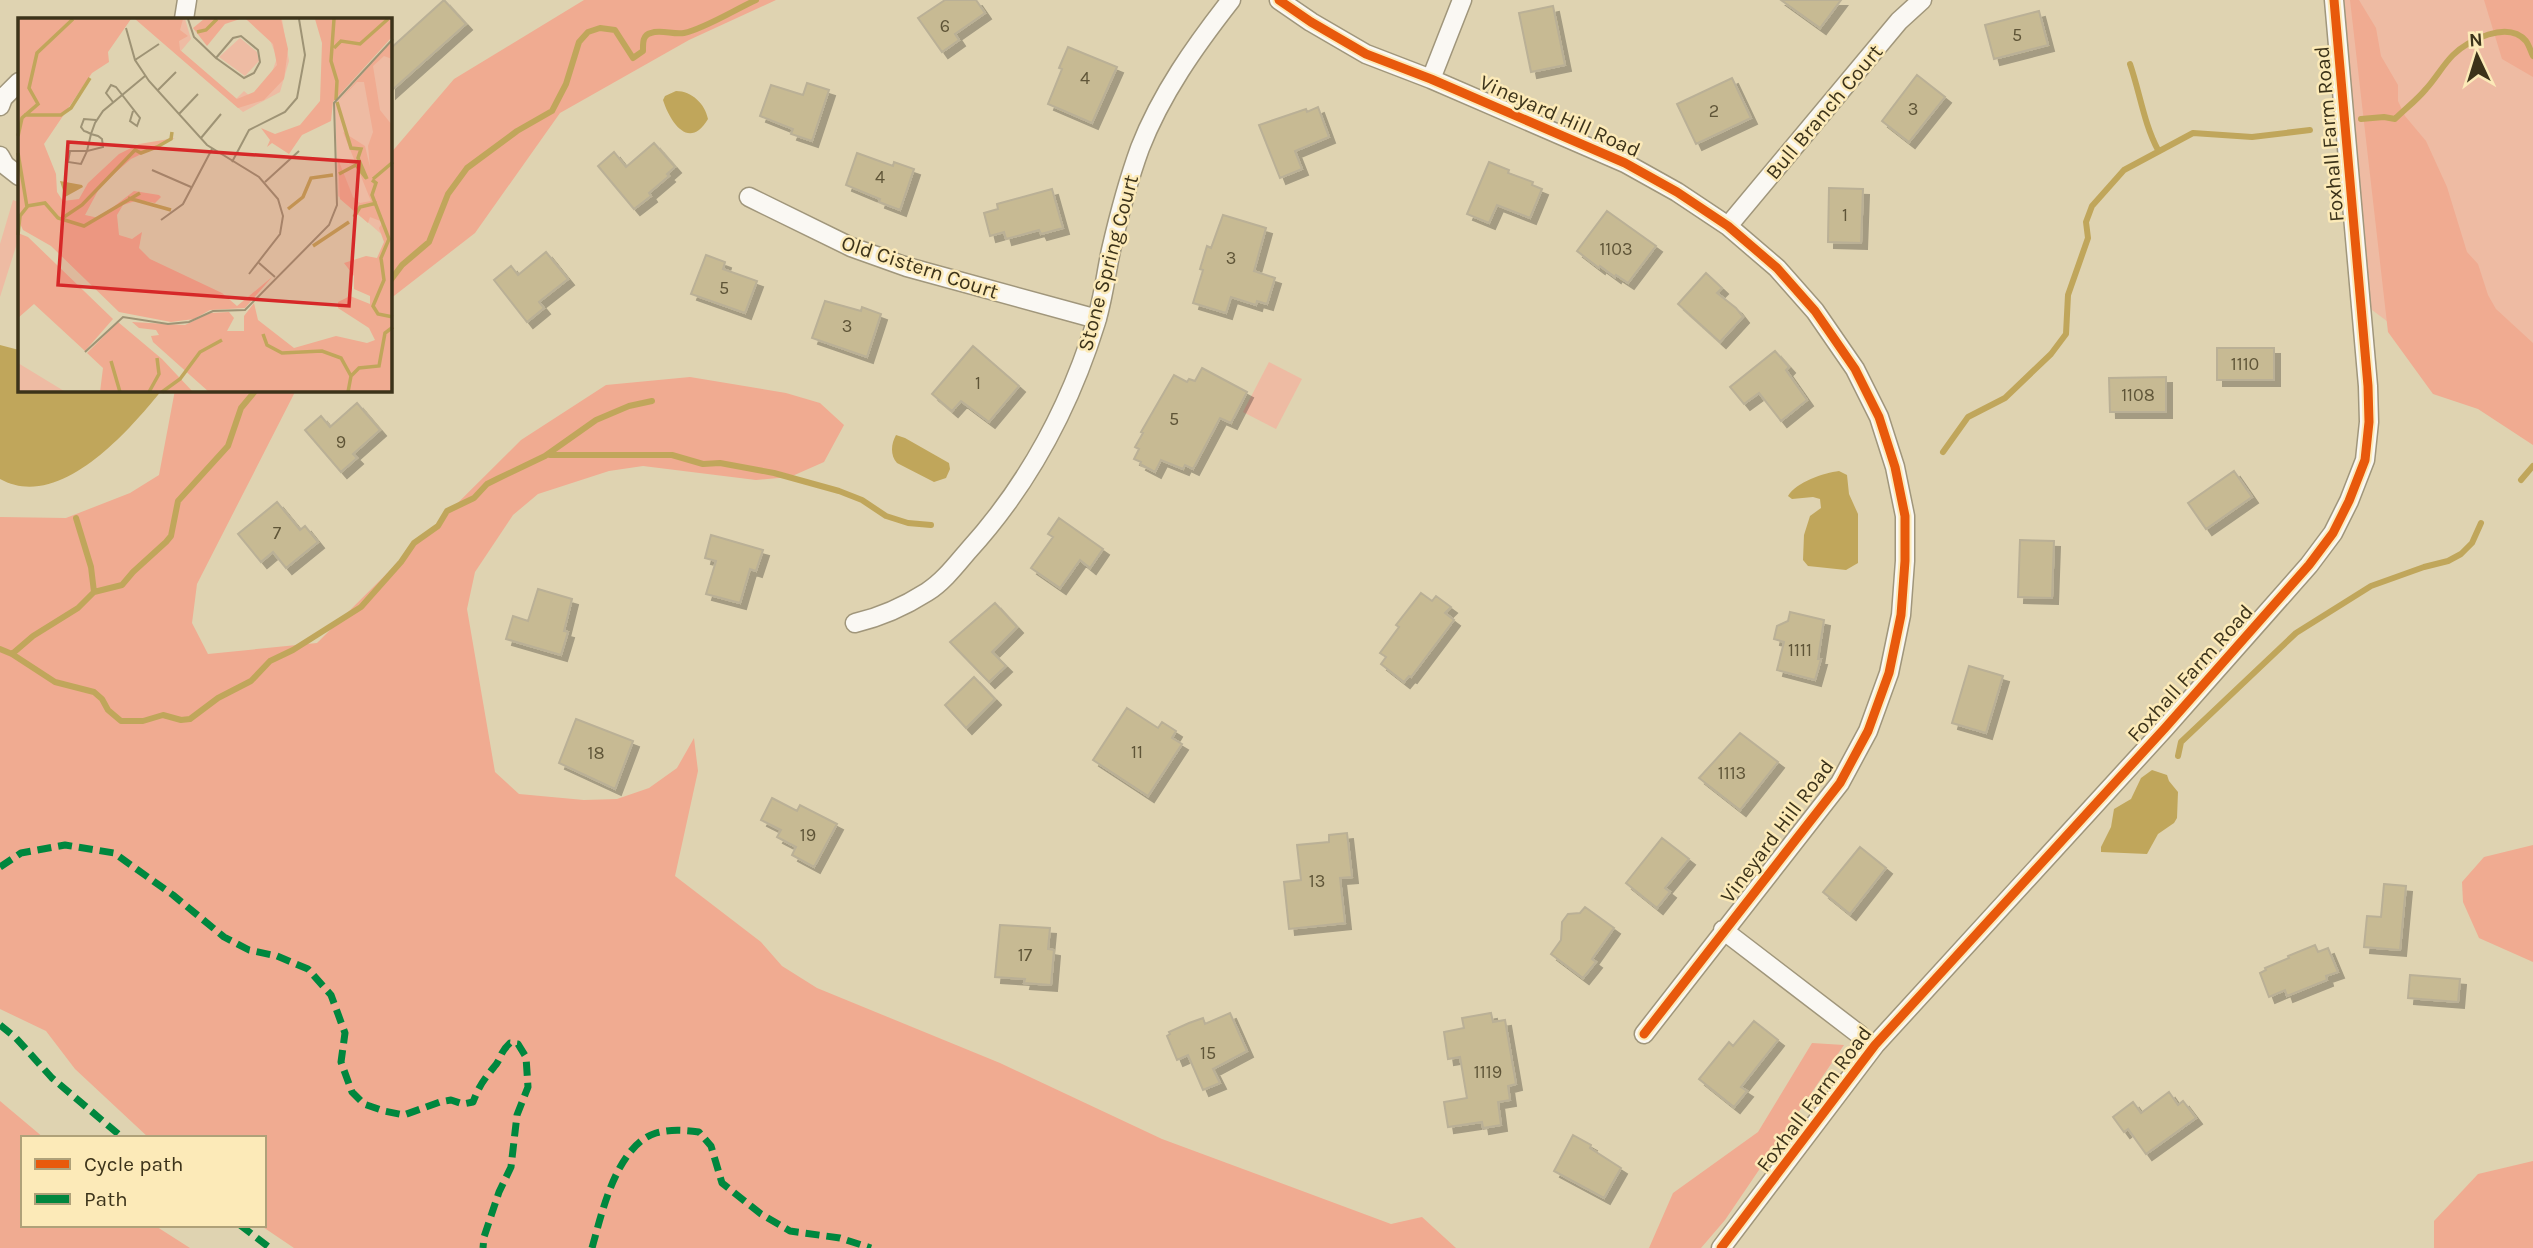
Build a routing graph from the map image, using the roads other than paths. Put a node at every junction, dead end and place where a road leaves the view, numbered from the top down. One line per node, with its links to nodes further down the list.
1 (187, 0): 7 (street)
2 (1231, 0): 15 (street, Stone Spring Court)
3 (1279, 0): 8 (street, Vineyard Hill Road)
4 (1462, 0): 8 (street)
5 (1922, 0): 14 (street, Bull Branch Court)
6 (2334, 0): 20 (street, Foxhall Farm Road)
7 (184, 18)
8 (1431, 79): 14 (street, Vineyard Hill Road)
9 (18, 83): 10 (street)
10 (0, 106)
11 (0, 156): 12 (street)
12 (18, 175)
13 (749, 197): 15 (street, Old Cistern Court)
14 (1728, 226): 17 (street, Vineyard Hill Road)
15 (1097, 319): 16 (street, Stone Spring Court)
16 (855, 623)
17 (1723, 930): 18 (street, Vineyard Hill Road); 19 (street)
18 (1644, 1034)
19 (1860, 1035)
20 (1721, 1248)

